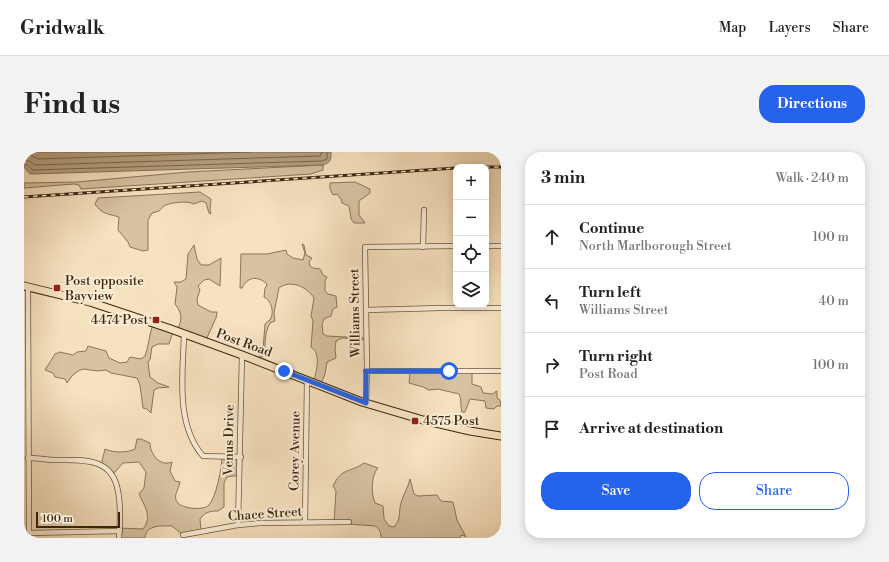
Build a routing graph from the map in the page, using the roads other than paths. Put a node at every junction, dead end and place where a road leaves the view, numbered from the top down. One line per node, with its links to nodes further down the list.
1 (424, 210): 5 (street)
2 (453, 246): 5 (street)
3 (489, 246): 4 (street)
4 (501, 246)
5 (423, 247): 8 (street, Williams Street)
6 (26, 286): 9 (main road, Post Road); 17 (street)
7 (501, 308): 8 (street)
8 (366, 310): 11 (street, Williams Street)
9 (184, 334): 10 (main road, Post Road); 16 (street)
10 (242, 355): 13 (main road, Post Road); 16 (street, Venus Drive)
11 (366, 371): 12 (street); 14 (street, Williams Street)
12 (501, 371)
13 (307, 381): 14 (main road, Post Road); 18 (street, Corey Avenue)
14 (366, 403): 15 (main road, Post Road)
15 (501, 436)
16 (241, 457): 20 (street, Venus Drive)
17 (28, 458): 21 (street); 23 (street)
18 (304, 522): 19 (street, Chace Street); 20 (street, Chace Street)
19 (349, 522)
20 (238, 525): 22 (street, Chace Street)
21 (120, 531): 23 (street); 24 (street)
22 (183, 535)
23 (29, 536)
24 (120, 538)

